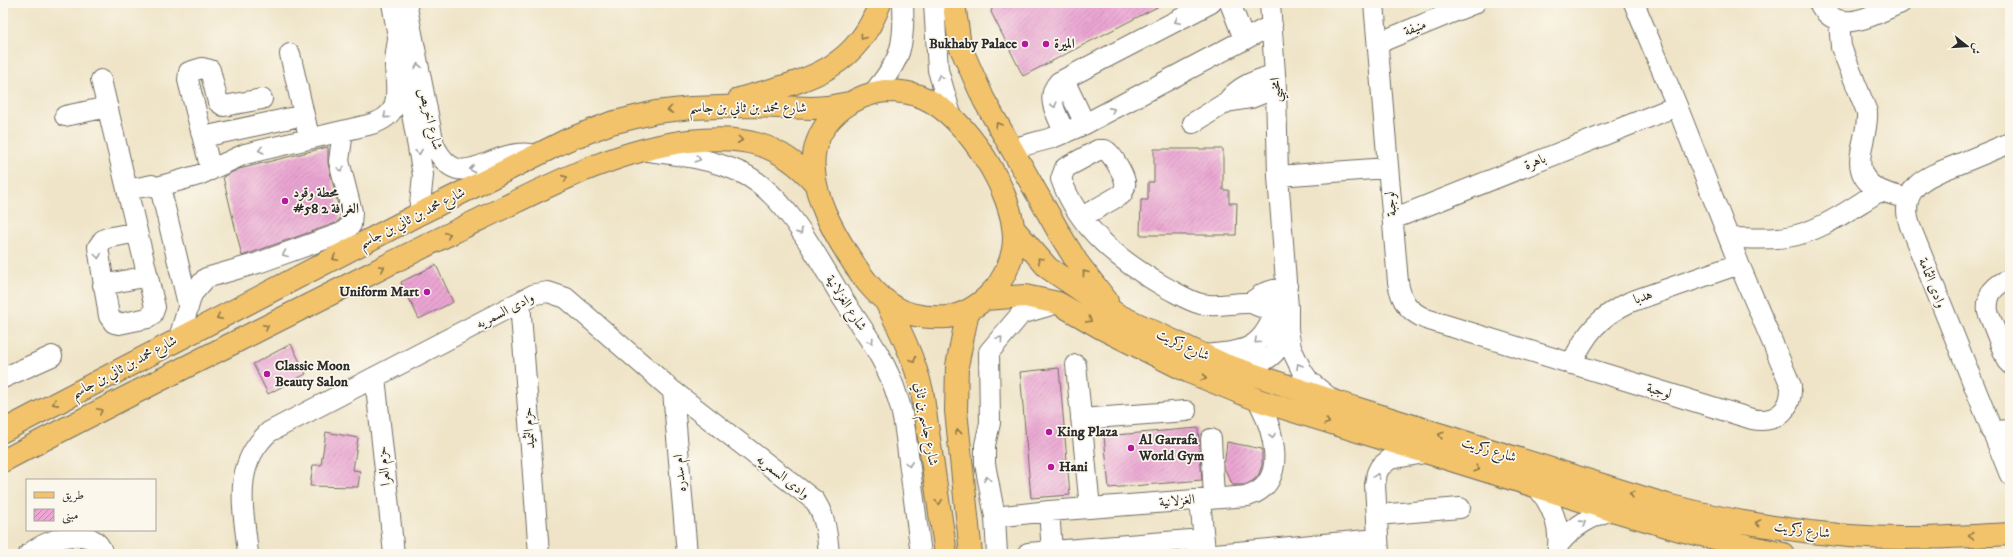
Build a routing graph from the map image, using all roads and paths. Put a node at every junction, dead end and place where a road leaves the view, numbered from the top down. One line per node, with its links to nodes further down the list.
1 (392, 3): 19 (street, شارع اخريص)
2 (406, 3): 44 (street, شارع اخريص, one-way to 2)
3 (880, 3): 29 (main road, one-way to 29)
4 (903, 3): 26 (street)
5 (934, 3): 33 (street, one-way to 5)
6 (954, 3): 18 (main road)
7 (962, 3): 18 (street)
8 (1212, 3): 24 (street, one-way to 24)
9 (1230, 3): 20 (street)
10 (1270, 3): 17 (street, امخيبي)
11 (1374, 3): 21 (street, لوجبة)
12 (1475, 3): 21 (street, منيفة)
13 (1634, 3): 30 (street, لوجبة)
14 (1819, 3): 16 (street)
15 (1901, 3): 16 (street)
16 (1839, 21): 51 (street)
17 (1272, 25): 20 (street); 25 (street, امخيبي)
18 (957, 32): 42 (main road, one-way to 18)
19 (398, 39): 37 (street, one-way to 37); 53 (street, شارع اخريص, one-way to 53)
20 (1244, 40): 36 (street, one-way to 20)
21 (1378, 43): 45 (street, لوجبة)
22 (290, 54): 32 (street)
23 (102, 80): 31 (street)
24 (1064, 80): 36 (street); 38 (street, one-way to 38)
25 (1276, 81): 35 (street); 47 (street, امخيبي)
26 (873, 93): 28 (main road); 33 (main road)
27 (262, 98): 39 (street)
28 (849, 103): 29 (main road, شارع محمد بن ثاني بن جاسم); 48 (main road)
29 (714, 106): 44 (main road, شارع محمد بن ثاني بن جاسم, one-way to 44)
30 (1677, 106): 55 (street, باهرة); 58 (street, لوجبة)
31 (108, 107): 34 (street); 50 (street)
32 (304, 115): 39 (street); 40 (street)
33 (951, 115): 56 (main road)
34 (65, 116)
35 (1192, 123)
36 (1085, 124): 38 (street)
37 (343, 131): 40 (street); 68 (street, one-way to 68)
38 (1065, 133): 42 (street)
39 (202, 137): 46 (street)
40 (310, 139): 46 (street, one-way to 46)
41 (2010, 143): 52 (street)
42 (1011, 149): 71 (main road, one-way to 42)
43 (646, 151): 48 (main road, شارع محمد بن ثاني بن جاسم, one-way to 48); 91 (main road, شارع محمد بن ثاني بن جاسم, one-way to 43); 114 (street, شارع الغزلانية, one-way to 114)
44 (536, 155): 53 (main road, شارع محمد بن ثاني بن جاسم)
45 (1387, 168): 47 (street); 55 (street, لوجبة)
46 (211, 170): 49 (street)
47 (1278, 176): 63 (street, امخيبي)
48 (815, 183): 64 (main road)
49 (157, 187): 50 (street); 68 (street)
50 (127, 190): 57 (street)
51 (1880, 191): 52 (street); 58 (street)
52 (1908, 198): 87 (street, وادى الثمامة)
53 (419, 214): 73 (main road, شارع محمد بن ثاني بن جاسم, one-way to 73)
54 (1082, 217): 67 (street)
55 (1393, 219): 76 (street, لوجبة)
56 (1013, 228): 69 (main road); 71 (main road, شارع زكريت, one-way to 56)
57 (137, 232): 60 (street); 62 (street, one-way to 62)
58 (1729, 238): 59 (street, لوجبة)
59 (1739, 264): 76 (street, هدبا); 76 (street, لوجبة)
60 (148, 276): 62 (street); 62 (street)
61 (2010, 280): 77 (street)
62 (103, 285)
63 (1287, 286): 67 (street); 70 (street, امخيبي)
64 (885, 300): 69 (main road, شارع زكريت); 115 (main road, شارع جاسم بن ثاني, one-way to 115)
65 (520, 302): 80 (street, وادى السمريه); 82 (street, وادى السمريه); 111 (street, حزم الثميد)
66 (1058, 303): 69 (main road, شارع زكريت); 83 (main road, شارع زكريت, one-way to 83); 100 (street, one-way to 66)
67 (1250, 303): 70 (street)
68 (188, 304): 73 (street)
69 (976, 305): 116 (main road, شارع جاسم بن ثاني, one-way to 69)
70 (1282, 308): 72 (street, امخيبي); 74 (street, one-way to 74)
71 (1118, 314): 74 (main road, شارع زكريت)
72 (1288, 330): 79 (street, امخيبي); 84 (street, امخيبي, one-way to 72)
73 (179, 338): 88 (main road, شارع محمد بن ثاني بن جاسم, one-way to 88)
74 (1204, 355): 79 (main road, شارع زكريت)
75 (52, 356): 81 (street)
76 (1571, 364)
77 (2010, 364)
78 (1076, 365): 86 (street)
79 (1225, 365): 84 (main road, شارع زكريت)
80 (375, 377): 109 (street, وادى السمريه); 110 (street, حزم العرا)
81 (3, 378)
82 (673, 391): 112 (street, ام سدره); 113 (street, وادى السمريه)
83 (1258, 400): 90 (main road, شارع زكريت, one-way to 90); 94 (street, الغزلانية, one-way to 94)
84 (1336, 402): 101 (main road, شارع زكريت, one-way to 84)
85 (1186, 411): 86 (street)
86 (1081, 419): 95 (street)
87 (2001, 430): 92 (street, وادى الثمامة)
88 (3, 431)
89 (1211, 439): 94 (street)
90 (1425, 453): 93 (main road, شارع زكريت, one-way to 93); 99 (street, one-way to 90)
91 (3, 460)
92 (2010, 475)
93 (1538, 488): 97 (main road, شارع زكريت); 104 (street)
94 (1207, 499): 95 (street, الغزلانية); 103 (street)
95 (1090, 508): 98 (street, الغزلانية)
96 (1460, 508): 99 (street)
97 (1612, 510): 104 (street, one-way to 97); 118 (main road, شارع زكريت)
98 (1049, 511): 100 (street, الغزلانية); 105 (street)
99 (1377, 515): 102 (street)
100 (995, 517): 117 (street)
101 (2010, 534)
102 (1378, 547): 103 (street)
103 (1208, 549): 105 (street)
104 (1558, 549)
105 (1052, 551): 106 (street)
106 (1028, 553)
107 (29, 554): 108 (street)
108 (103, 554)
109 (248, 554)
110 (394, 554)
111 (539, 554)
112 (687, 554)
113 (829, 554)
114 (921, 554)
115 (946, 554)
116 (971, 554)
117 (997, 554)
118 (1783, 554)

